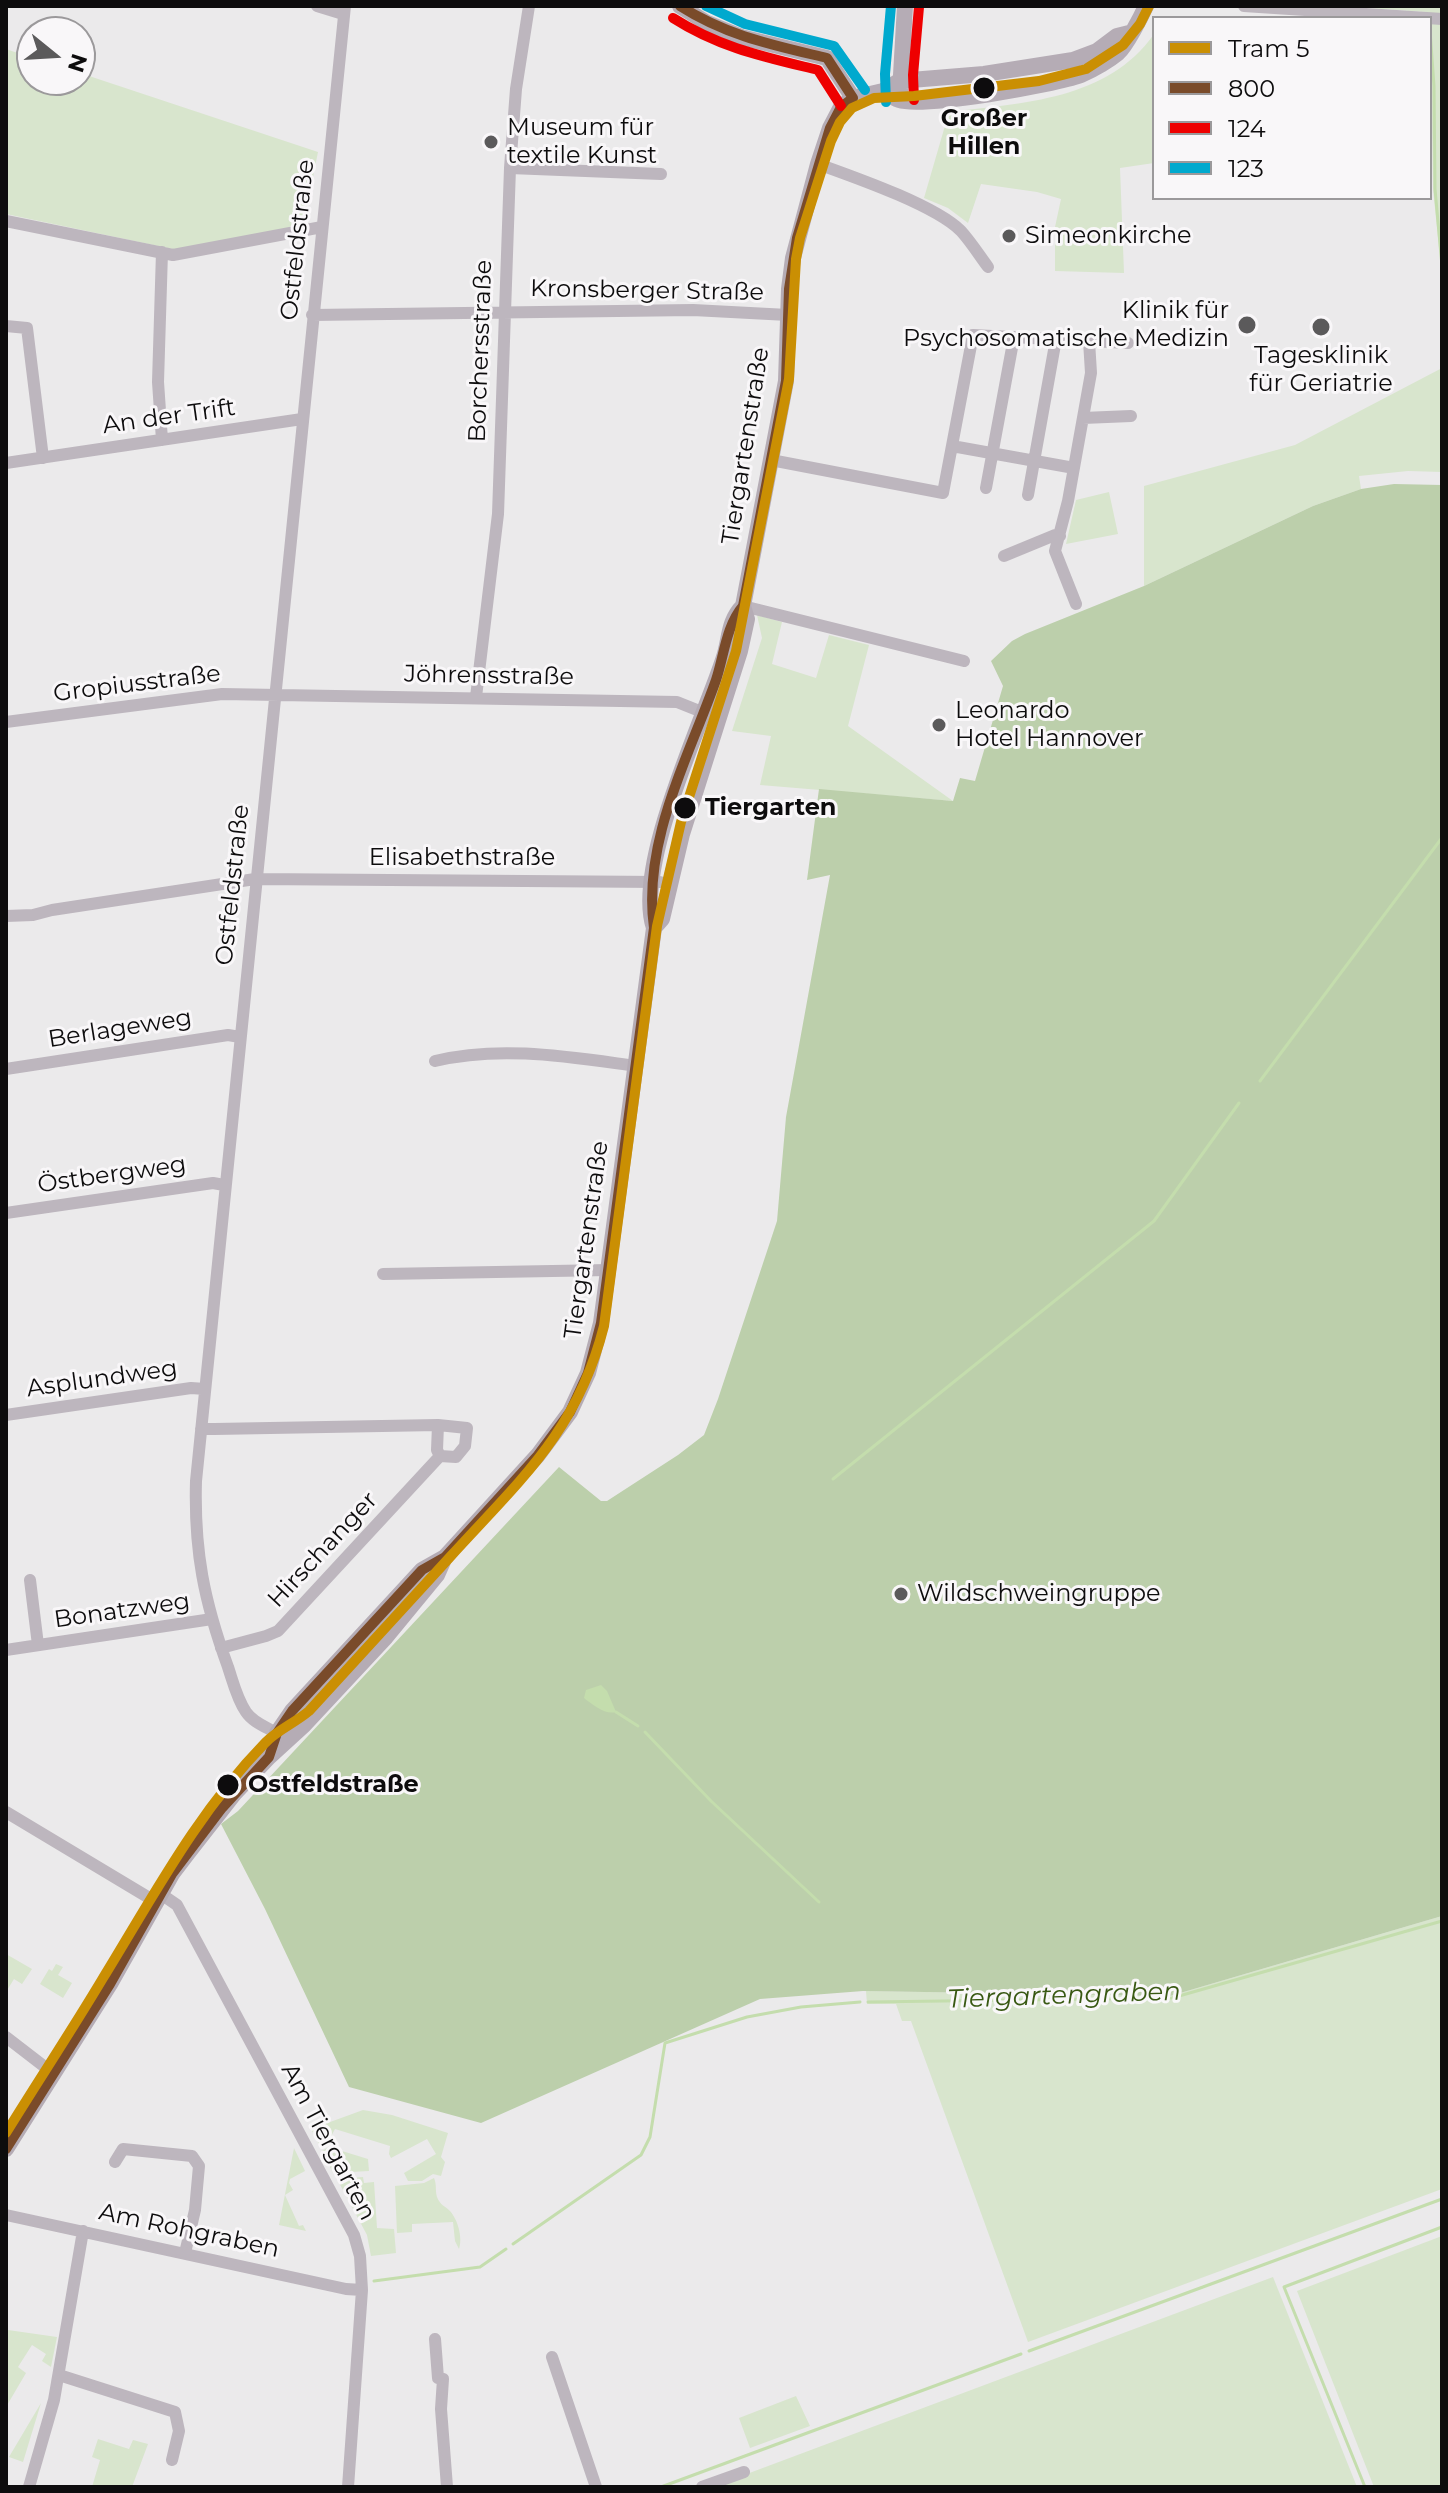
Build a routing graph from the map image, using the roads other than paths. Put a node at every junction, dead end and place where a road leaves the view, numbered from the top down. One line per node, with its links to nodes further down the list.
1 (317, 6): 7 (street)
2 (529, 6): 15 (street, Borchersstraße)
3 (680, 6): 12 (main road)
4 (905, 6): 10 (main road)
5 (1146, 6): 9 (main road)
6 (1245, 6): 8 (street)
7 (344, 10): 18 (street, Ostfeldstraße)
8 (1397, 16)
9 (1129, 33): 10 (main road); 13 (main road)
10 (899, 81): 11 (main road); 13 (main road)
11 (883, 91): 12 (main road); 13 (main road)
12 (853, 98): 14 (main road, Tiergartenstraße)
13 (900, 101)
14 (818, 164): 20 (street); 23 (main road, Tiergartenstraße)
15 (510, 168): 16 (street); 21 (street, Borchersstraße)
16 (661, 174)
17 (6, 221): 19 (street)
18 (322, 227): 19 (street); 22 (street, Ostfeldstraße)
19 (162, 252): 32 (street)
20 (988, 267)
21 (504, 311): 22 (street, Kronsberger Straße); 23 (street, Kronsberger Straße); 48 (street, Borchersstraße)
22 (312, 315): 31 (street, Ostfeldstraße)
23 (788, 315): 36 (main road, Tiergartenstraße)
24 (6, 326): 35 (street)
25 (1014, 337): 26 (street); 33 (street); 34 (street)
26 (1056, 339): 27 (street); 37 (street)
27 (1089, 341): 28 (street); 30 (street)
28 (1128, 343)
29 (1131, 416): 30 (street)
30 (1083, 418): 39 (street)
31 (302, 419): 32 (street, An der Trift); 47 (street, Ostfeldstraße)
32 (162, 440): 35 (street, An der Trift)
33 (952, 446): 34 (street); 36 (street)
34 (993, 453): 37 (street); 40 (street)
35 (43, 458): 38 (street, An der Trift)
36 (771, 460): 45 (main road, Tiergartenstraße)
37 (1034, 461): 39 (street); 41 (street)
38 (6, 463)
39 (1074, 468): 42 (street)
40 (986, 488)
41 (1028, 495)
42 (1060, 536): 43 (street); 44 (street)
43 (1004, 556)
44 (1076, 604)
45 (743, 606): 46 (street); 49 (main road, Tiergartenstraße); 52 (main road, Tiergartenstraße)
46 (964, 661)
47 (274, 694): 48 (street, Jöhrensstraße); 50 (street, Gropiusstraße); 51 (street, Ostfeldstraße)
48 (476, 697): 49 (street, Jöhrensstraße)
49 (702, 712): 52 (main road, Tiergartenstraße)
50 (6, 722)
51 (255, 879): 52 (street, Elisabethstraße); 53 (street, Elisabethstraße); 54 (street, Ostfeldstraße)
52 (661, 883): 56 (main road, Tiergartenstraße)
53 (6, 916)
54 (240, 1037): 57 (street, Berlageweg); 58 (street, Ostfeldstraße)
55 (435, 1061): 56 (street)
56 (636, 1066): 60 (main road, Tiergartenstraße)
57 (6, 1069)
58 (224, 1185): 59 (street, Östbergweg); 62 (street, Ostfeldstraße)
59 (6, 1213)
60 (609, 1270): 61 (street); 72 (main road, Tiergartenstraße)
61 (383, 1274)
62 (205, 1389): 63 (street, Asplundweg); 65 (street, Ostfeldstraße)
63 (6, 1415)
64 (438, 1425): 65 (street, Hirschanger); 66 (street); 66 (street, Hirschanger)
65 (201, 1429): 68 (street, Ostfeldstraße)
66 (440, 1456): 70 (street, Hirschanger)
67 (30, 1580): 69 (street, Bonatzweg)
68 (212, 1619): 69 (street, Bonatzweg); 70 (street, Ostfeldstraße)
69 (38, 1645): 71 (street, Bonatzweg)
70 (221, 1648): 72 (street, Ostfeldstraße)
71 (6, 1650)
72 (282, 1737): 74 (main road, Tiergartenstraße)
73 (6, 1812): 74 (street, Am Tiergarten)
74 (158, 1898): 76 (main road, Tiergartenstraße); 82 (street, Am Tiergarten)
75 (6, 2037): 76 (street)
76 (54, 2074): 77 (main road, Tiergartenstraße)
77 (6, 2149)
78 (115, 2162): 81 (street)
79 (6, 2215): 80 (street, Am Rohgraben)
80 (83, 2231): 81 (street, Am Rohgraben); 85 (street)
81 (185, 2253): 82 (street, Am Rohgraben)
82 (362, 2290): 89 (street, Am Tiergarten)
83 (435, 2339): 90 (street)
84 (552, 2357): 91 (street)
85 (59, 2375): 86 (street); 88 (street)
86 (172, 2460)
87 (744, 2472): 92 (street)
88 (29, 2487)
89 (348, 2487)
90 (447, 2487)
91 (596, 2487)
92 (702, 2487)

